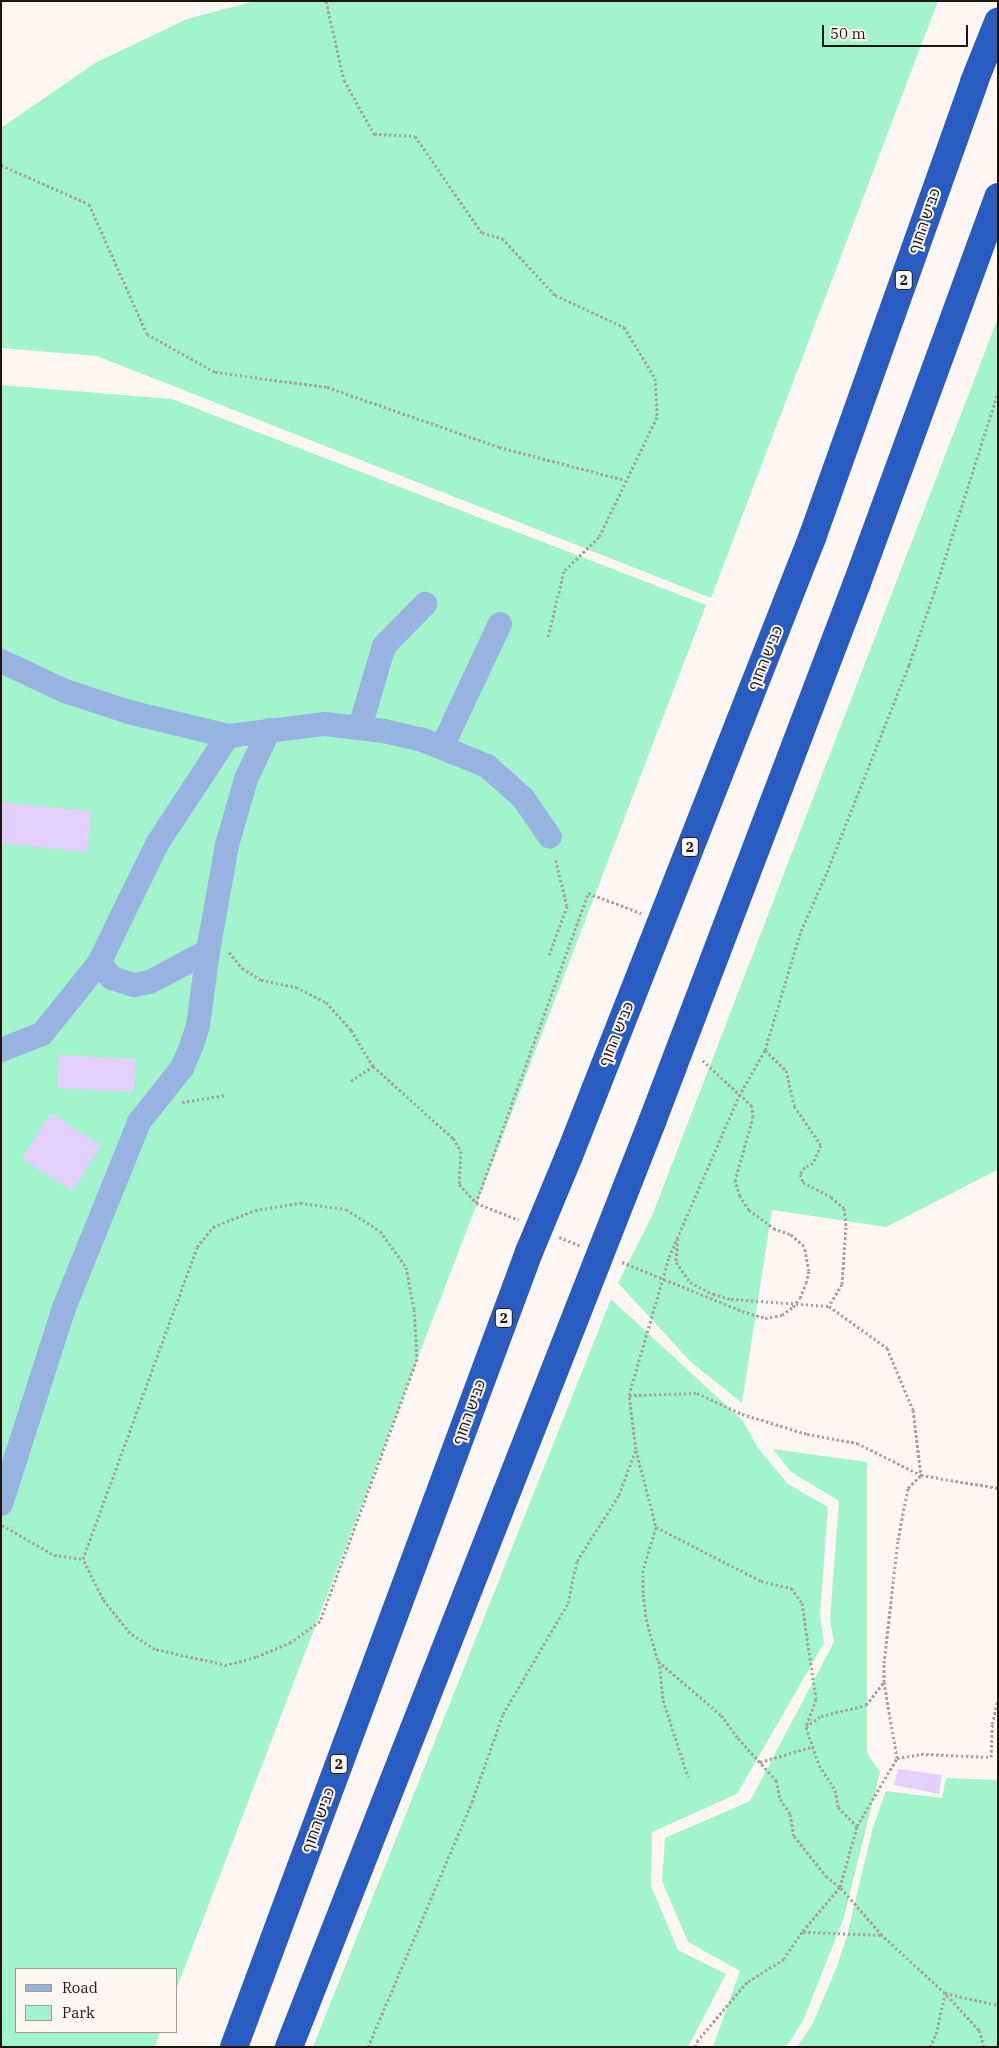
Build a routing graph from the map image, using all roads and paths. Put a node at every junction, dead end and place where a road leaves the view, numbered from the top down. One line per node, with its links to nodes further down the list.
1 (326, 1): 6 (path)
2 (998, 22): 16 (highway, כביש החוף / 2)
3 (1, 165): 6 (path)
4 (998, 197): 21 (highway)
5 (998, 392): 23 (path)
6 (626, 480): 9 (path)
7 (425, 604): 11 (street)
8 (500, 624): 14 (street)
9 (548, 637)
10 (1, 661): 13 (street)
11 (360, 728): 12 (street); 14 (street)
12 (269, 730): 13 (street); 17 (street)
13 (228, 736): 20 (street)
14 (442, 747): 15 (street)
15 (550, 837): 19 (path)
16 (661, 921): 24 (path); 54 (highway, כביש החוף / 2)
17 (212, 926): 18 (street); 24 (path)
18 (208, 950): 20 (street); 28 (street)
19 (549, 955)
20 (99, 962): 22 (street)
21 (683, 1041): 27 (path); 55 (highway)
22 (1, 1050)
23 (765, 1050): 27 (path); 30 (path)
24 (373, 1066): 25 (path)
25 (351, 1081)
26 (226, 1095): 28 (path)
27 (739, 1096): 29 (path); 31 (path)
28 (152, 1107): 36 (street)
29 (678, 1235): 30 (path); 32 (path)
30 (829, 1306): 34 (path)
31 (742, 1311)
32 (629, 1396): 33 (path); 34 (path)
33 (636, 1449): 38 (path); 56 (path)
34 (921, 1474): 35 (path); 41 (path)
35 (998, 1488)
36 (1, 1504)
37 (1, 1525): 39 (path)
38 (656, 1528): 40 (path); 43 (path)
39 (83, 1559): 39 (path)
40 (658, 1660): 46 (path); 47 (path)
41 (884, 1682): 43 (path); 45 (path)
42 (998, 1700): 45 (path)
43 (806, 1727): 44 (path)
44 (814, 1746): 46 (path); 48 (path)
45 (897, 1758): 48 (path)
46 (760, 1762): 49 (path)
47 (688, 1777)
48 (857, 1826): 49 (path)
49 (840, 1887): 50 (path); 51 (path)
50 (802, 1932): 51 (path); 57 (path)
51 (882, 1935): 52 (path)
52 (945, 1993): 53 (path); 58 (path); 59 (path)
53 (998, 2005)
54 (234, 2047)
55 (289, 2047)
56 (368, 2047)
57 (695, 2047)
58 (930, 2047)
59 (984, 2047)

